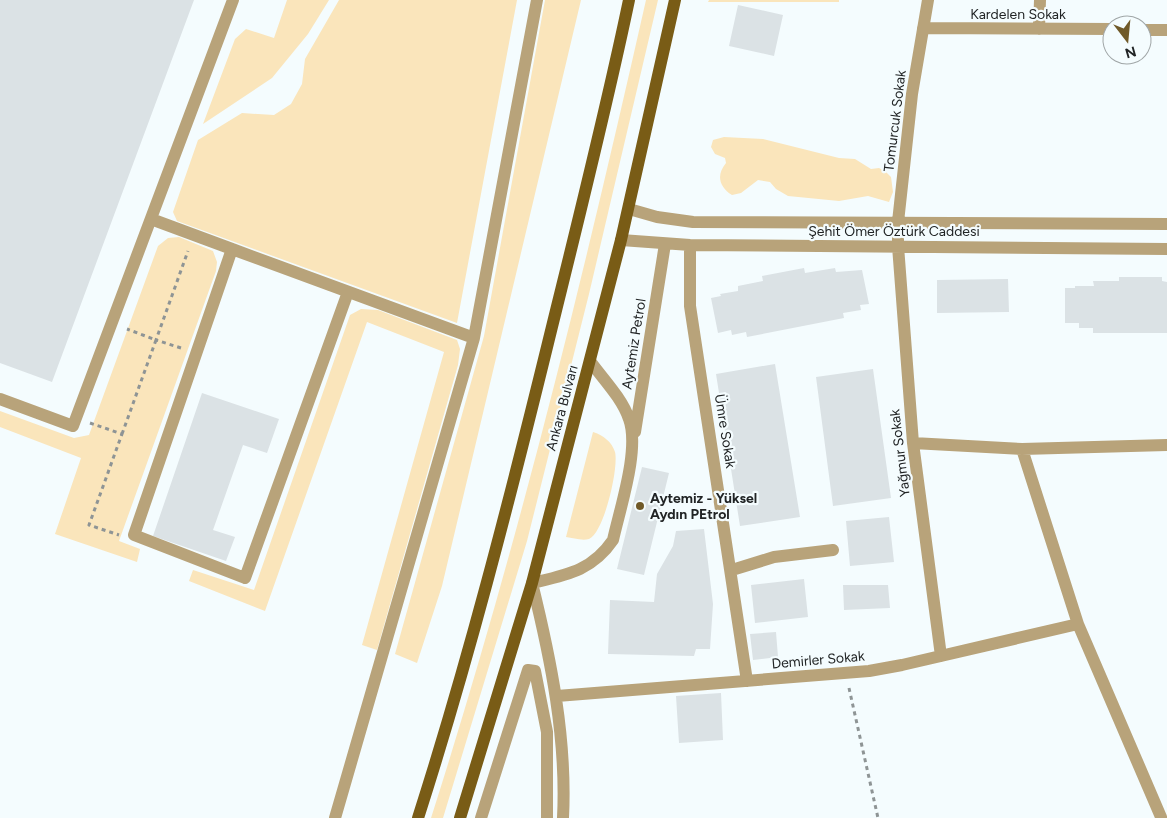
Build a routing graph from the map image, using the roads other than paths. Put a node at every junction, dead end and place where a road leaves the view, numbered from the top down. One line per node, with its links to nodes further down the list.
1 (232, 0): 13 (street)
2 (537, 0): 23 (street)
3 (629, 0): 39 (main road, Ankara Bulvarı)
4 (675, 0): 12 (main road, Ankara Bulvarı)
5 (928, 0): 7 (street, Tomurcuk Sokak)
6 (1040, 0): 8 (street)
7 (924, 28): 8 (street, Kardelen Sokak); 14 (street, Tomurcuk Sokak)
8 (1039, 29): 9 (street, Kardelen Sokak)
9 (1102, 29)
10 (1152, 30): 11 (street)
11 (1167, 30)
12 (629, 209): 14 (street, Şehit Ömer Öztürk Caddesi); 16 (main road, Ankara Bulvarı)
13 (151, 219): 20 (street); 25 (street)
14 (898, 222): 15 (street, Şehit Ömer Öztürk Caddesi); 19 (street, Tomurcuk Sokak)
15 (1167, 224)
16 (621, 240): 17 (street, Şehit Ömer Öztürk Caddesi); 24 (main road, Ankara Bulvarı)
17 (665, 244): 18 (street, Şehit Ömer Öztürk Caddesi); 28 (street, Aytemiz Petrol)
18 (690, 245): 19 (street, Şehit Ömer Öztürk Caddesi); 31 (street, Ümre Sokak)
19 (898, 246): 21 (street, Şehit Ömer Öztürk Caddesi); 26 (street, Yağmur Sokak)
20 (232, 249): 22 (street); 22 (street)
21 (1167, 249)
22 (348, 292): 23 (street)
23 (474, 338): 38 (street)
24 (590, 361): 28 (street, Aytemiz Petrol); 32 (main road, Ankara Bulvarı)
25 (0, 399)
26 (913, 443): 29 (street); 34 (street, Yağmur Sokak)
27 (1167, 445): 29 (street)
28 (632, 448): 32 (street, Aytemiz Petrol)
29 (1022, 448): 33 (street)
30 (833, 550): 31 (street)
31 (732, 570): 35 (street, Ümre Sokak)
32 (532, 583): 36 (street); 40 (main road, Ankara Bulvarı)
33 (1078, 624): 34 (street, Demirler Sokak); 44 (street)
34 (941, 656): 35 (street, Demirler Sokak)
35 (747, 681): 36 (street, Demirler Sokak)
36 (557, 696): 43 (street)
37 (1167, 802): 44 (street)
38 (335, 818)
39 (418, 818)
40 (460, 818)
41 (481, 818): 42 (street)
42 (547, 818)
43 (563, 818)
44 (1161, 818)

